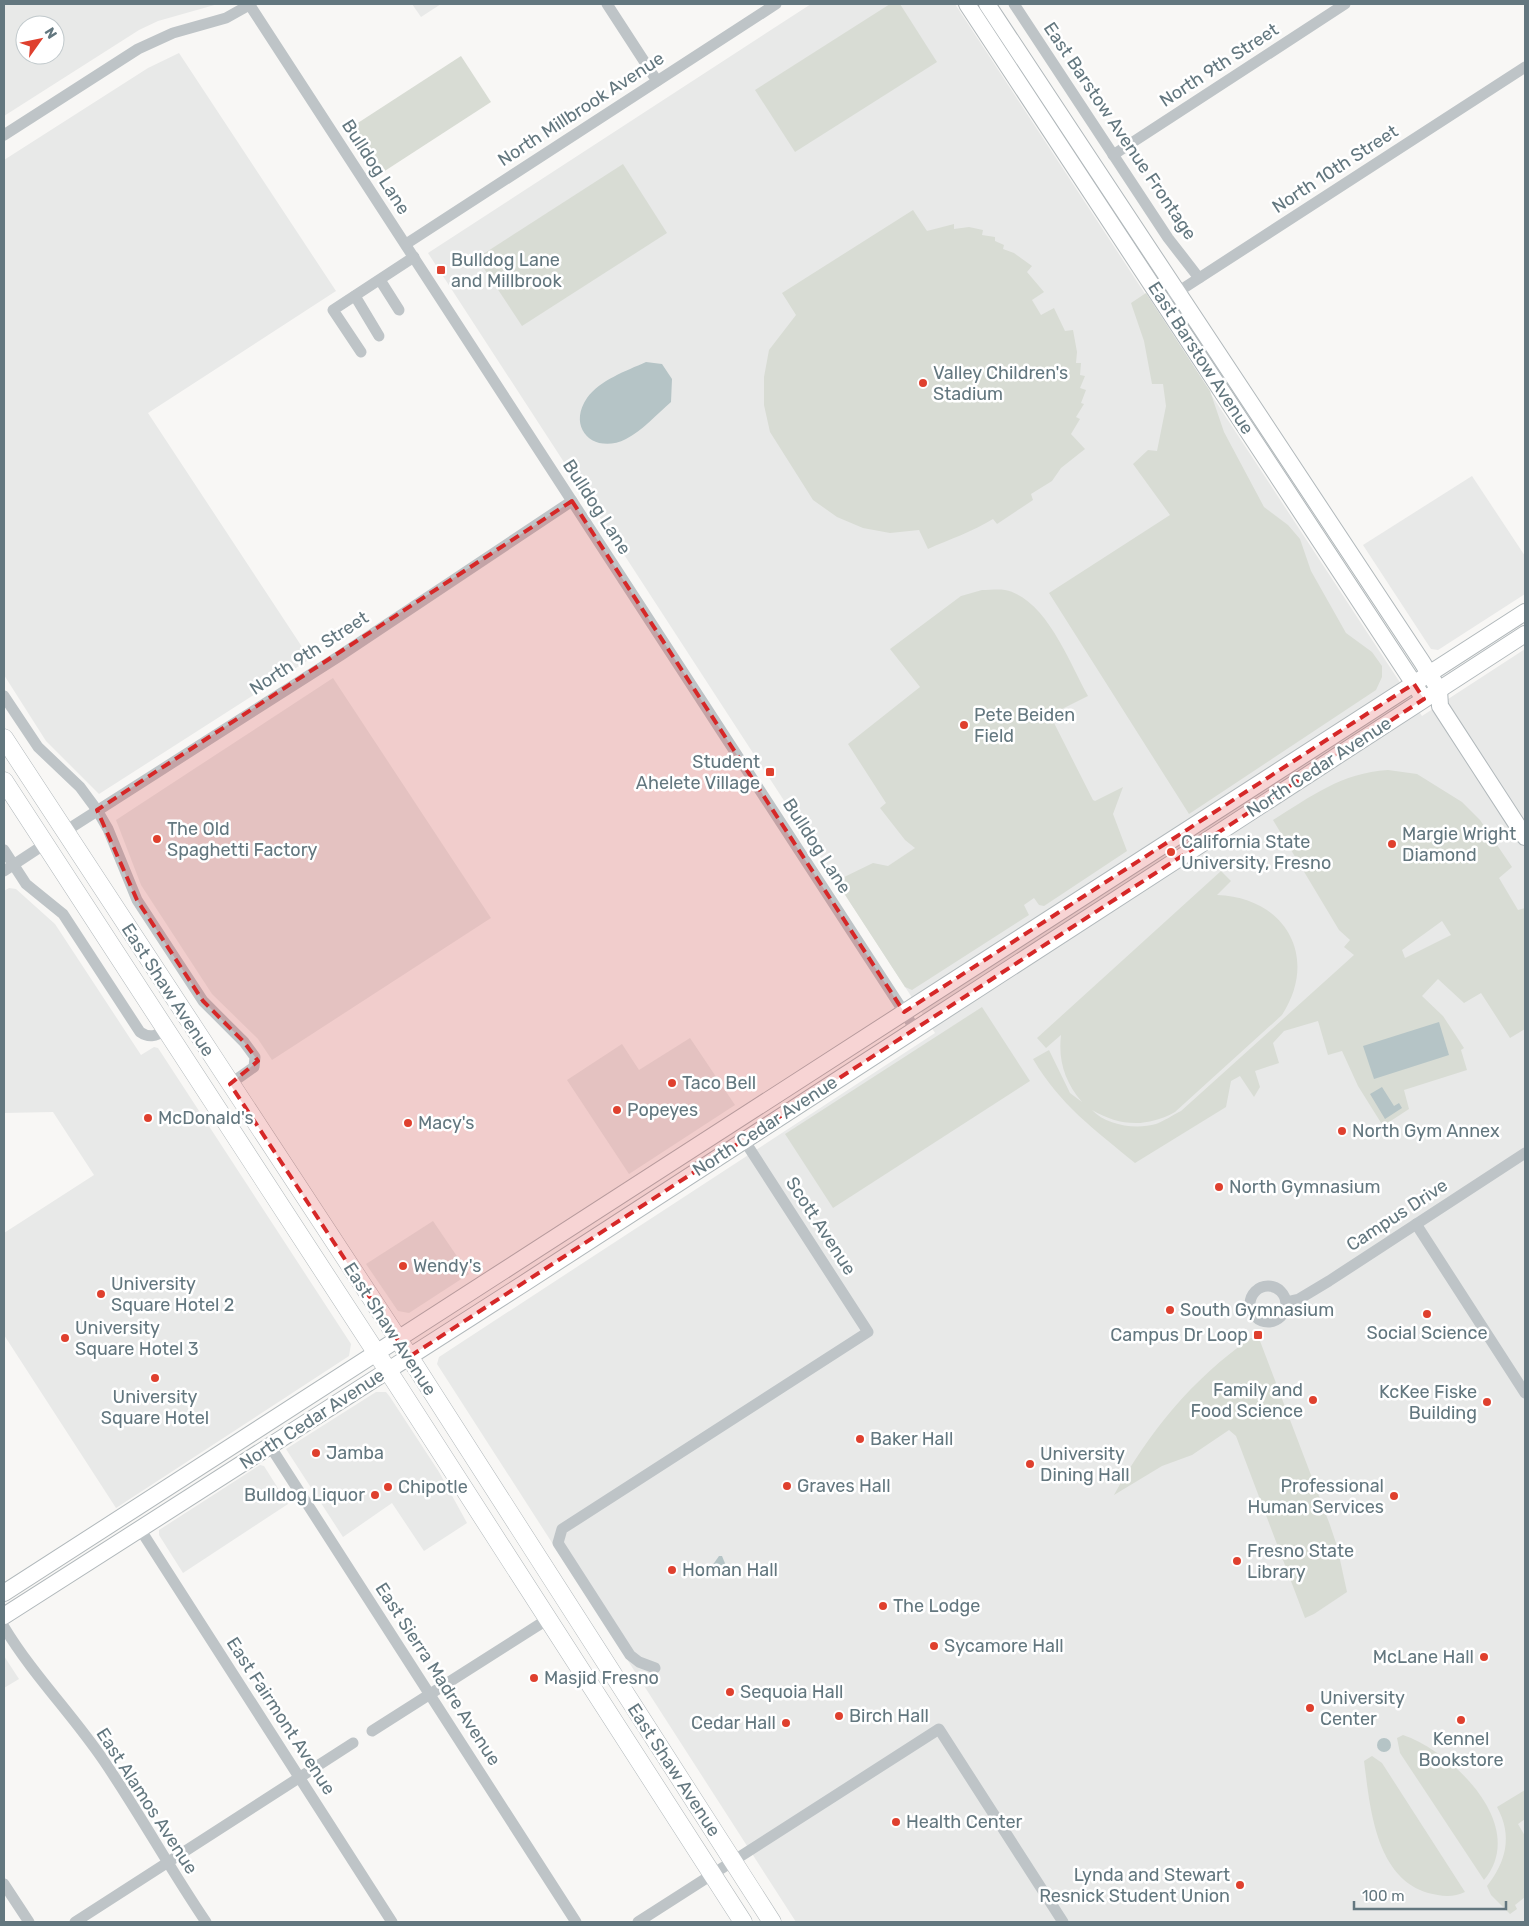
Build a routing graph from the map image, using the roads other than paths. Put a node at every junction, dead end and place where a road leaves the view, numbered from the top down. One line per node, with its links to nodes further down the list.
1 (250, 4): 10 (street); 12 (street, Bulldog Lane)
2 (606, 4): 9 (street)
3 (776, 4): 9 (street, North Millbrook Avenue)
4 (966, 4): 18 (main road, East Barstow Avenue)
5 (987, 4): 16 (main road, East Barstow Avenue)
6 (1014, 4): 11 (street, East Barstow Avenue Frontage)
7 (1345, 4): 11 (street, North 9th Street)
8 (1525, 67): 14 (street, North 10th Street)
9 (657, 81): 12 (street, North Millbrook Avenue)
10 (4, 135)
11 (1113, 155): 14 (street, East Barstow Avenue Frontage)
12 (406, 244): 13 (street, Bulldog Lane)
13 (414, 257): 15 (street); 22 (street, Bulldog Lane)
14 (1199, 278): 16 (street, North 10th Street)
15 (380, 280): 17 (street); 19 (street)
16 (1177, 292): 18 (street, North 10th Street); 25 (main road, East Barstow Avenue)
17 (355, 296): 20 (street); 21 (street)
18 (1163, 301): 26 (main road, East Barstow Avenue)
19 (399, 310)
20 (379, 336)
21 (361, 352)
22 (572, 501): 34 (street, North 9th Street); 41 (street, Bulldog Lane)
23 (1525, 612): 25 (main road, North Cedar Avenue)
24 (1525, 634): 27 (main road, North Cedar Avenue)
25 (1430, 675): 26 (main road, North Cedar Avenue); 27 (main road, East Barstow Avenue)
26 (1414, 684): 29 (main road, East Barstow Avenue); 41 (main road, North Cedar Avenue)
27 (1439, 690): 29 (main road, North Cedar Avenue); 30 (main road, East Barstow Avenue)
28 (4, 696): 34 (street)
29 (1424, 699): 30 (main road); 42 (main road, North Cedar Avenue)
30 (1440, 706): 36 (main road, East Barstow Avenue)
31 (4, 738): 35 (main road, East Shaw Avenue)
32 (4, 760): 35 (main road)
33 (4, 781): 37 (main road, East Shaw Avenue)
34 (97, 810): 35 (street, North 9th Street); 44 (street)
35 (64, 832): 40 (main road, East Shaw Avenue)
36 (1525, 837)
37 (45, 844): 39 (street); 40 (main road); 43 (main road, East Shaw Avenue)
38 (4, 850): 39 (street)
39 (9, 868): 43 (street)
40 (177, 1002): 44 (main road, East Shaw Avenue)
41 (904, 1012): 42 (street, Bulldog Lane); 47 (main road, North Cedar Avenue)
42 (915, 1029): 45 (main road, North Cedar Avenue)
43 (167, 1030): 54 (main road, East Shaw Avenue)
44 (230, 1084): 53 (main road, East Shaw Avenue)
45 (744, 1140): 49 (main road, North Cedar Avenue); 69 (street, Scott Avenue)
46 (1525, 1154): 50 (street, Campus Drive)
47 (642, 1182): 48 (main road, North Cedar Avenue); 49 (main road)
48 (599, 1211): 51 (main road); 53 (main road, North Cedar Avenue)
49 (618, 1221): 51 (main road, North Cedar Avenue)
50 (1416, 1224): 52 (street, Campus Drive); 57 (street)
51 (523, 1284): 55 (main road, North Cedar Avenue)
52 (1286, 1302)
53 (397, 1338): 54 (main road, North Cedar Avenue); 55 (main road, East Shaw Avenue)
54 (375, 1352): 56 (main road, East Shaw Avenue); 58 (main road, North Cedar Avenue)
55 (409, 1357): 56 (main road, North Cedar Avenue); 71 (main road, East Shaw Avenue)
56 (388, 1370): 59 (main road, North Cedar Avenue); 67 (main road, East Shaw Avenue)
57 (1525, 1393)
58 (240, 1439): 60 (main road, North Cedar Avenue); 61 (main road)
59 (270, 1446): 61 (main road, North Cedar Avenue); 70 (street, East Sierra Madre Avenue)
60 (173, 1483): 62 (main road, North Cedar Avenue); 63 (main road)
61 (170, 1510): 63 (main road, North Cedar Avenue)
62 (131, 1512): 64 (main road); 65 (main road, North Cedar Avenue)
63 (140, 1529): 64 (main road, North Cedar Avenue); 74 (street, East Fairmont Avenue)
64 (111, 1547): 66 (main road, North Cedar Avenue)
65 (4, 1593)
66 (4, 1616)
67 (548, 1619): 70 (street); 71 (main road); 77 (main road, East Shaw Avenue)
68 (4, 1627): 76 (street, East Alamos Avenue)
69 (655, 1668)
70 (430, 1694): 72 (street); 83 (street, East Sierra Madre Avenue)
71 (630, 1701): 75 (main road, East Shaw Avenue)
72 (372, 1731)
73 (353, 1743): 74 (street)
74 (300, 1778): 76 (street); 82 (street, East Fairmont Avenue)
75 (732, 1861): 77 (street); 86 (main road, East Shaw Avenue); 87 (street)
76 (166, 1863): 80 (street); 81 (street, East Alamos Avenue)
77 (712, 1874): 84 (street); 85 (main road, East Shaw Avenue)
78 (4, 1884): 79 (street)
79 (29, 1922)
80 (75, 1922)
81 (206, 1922)
82 (392, 1922)
83 (576, 1922)
84 (638, 1922)
85 (743, 1922)
86 (772, 1922)
87 (1063, 1922)

